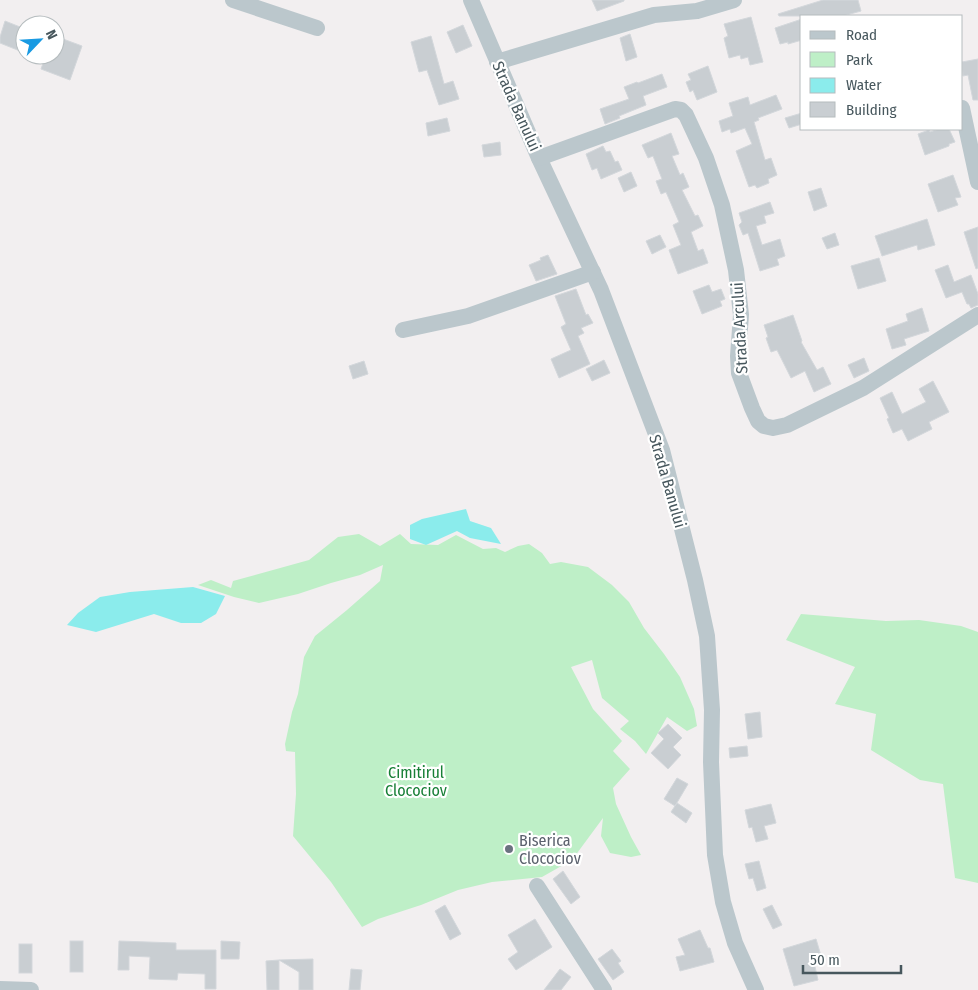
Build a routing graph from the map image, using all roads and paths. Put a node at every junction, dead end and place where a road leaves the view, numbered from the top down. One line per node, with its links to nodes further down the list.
1 (233, 0): 4 (street)
2 (471, 0): 5 (street, Strada Banului)
3 (734, 0): 5 (street)
4 (317, 28)
5 (497, 62): 7 (street, Strada Banului)
6 (963, 113): 8 (street)
7 (539, 158): 9 (street, Strada Banului); 10 (street, Strada Arcului)
8 (978, 182)
9 (593, 272): 11 (street); 16 (street, Strada Banului)
10 (978, 315)
11 (403, 330)
12 (538, 886): 15 (street)
13 (0, 989): 14 (street)
14 (31, 990)
15 (604, 990)
16 (756, 990)

